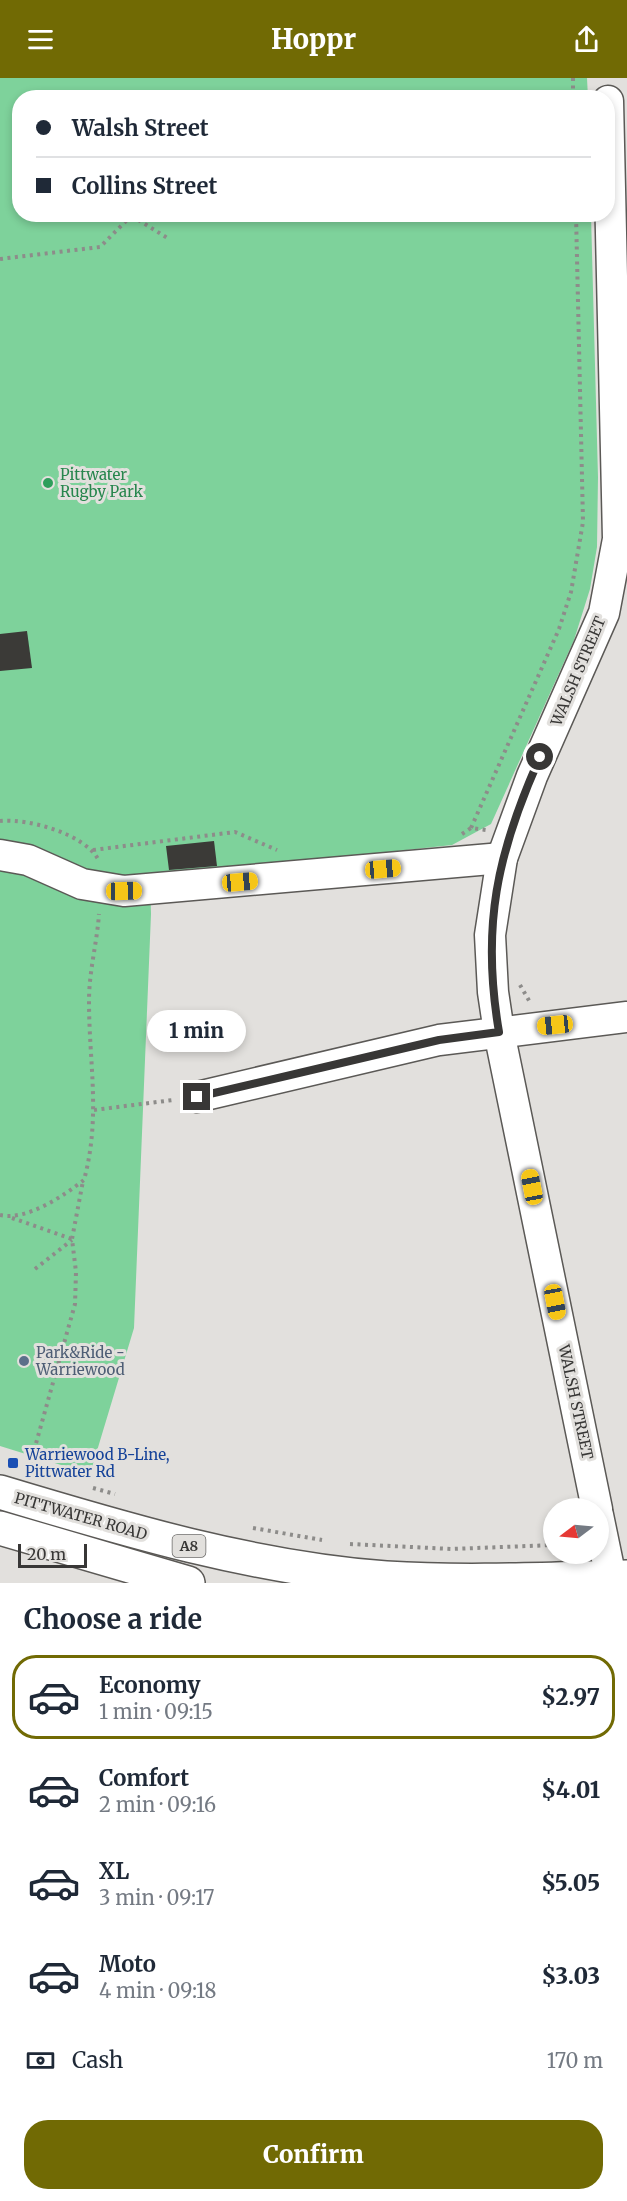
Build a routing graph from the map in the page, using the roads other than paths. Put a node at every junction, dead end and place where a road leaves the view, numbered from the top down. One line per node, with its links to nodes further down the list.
1 (610, 222): 3 (street, WALSH STREET)
2 (0, 855): 3 (street)
3 (502, 858): 5 (street, WALSH STREET)
4 (627, 1017): 5 (street)
5 (499, 1032): 6 (street); 8 (street, WALSH STREET)
6 (197, 1097)
7 (9, 1481): 12 (highway, PITTWATER ROAD / A8)
8 (595, 1498)
9 (0, 1528): 13 (highway, A8)
10 (609, 1547): 11 (street)
11 (619, 1577): 12 (highway, PITTWATER ROAD / A8)
12 (435, 1582)
13 (188, 1583)

